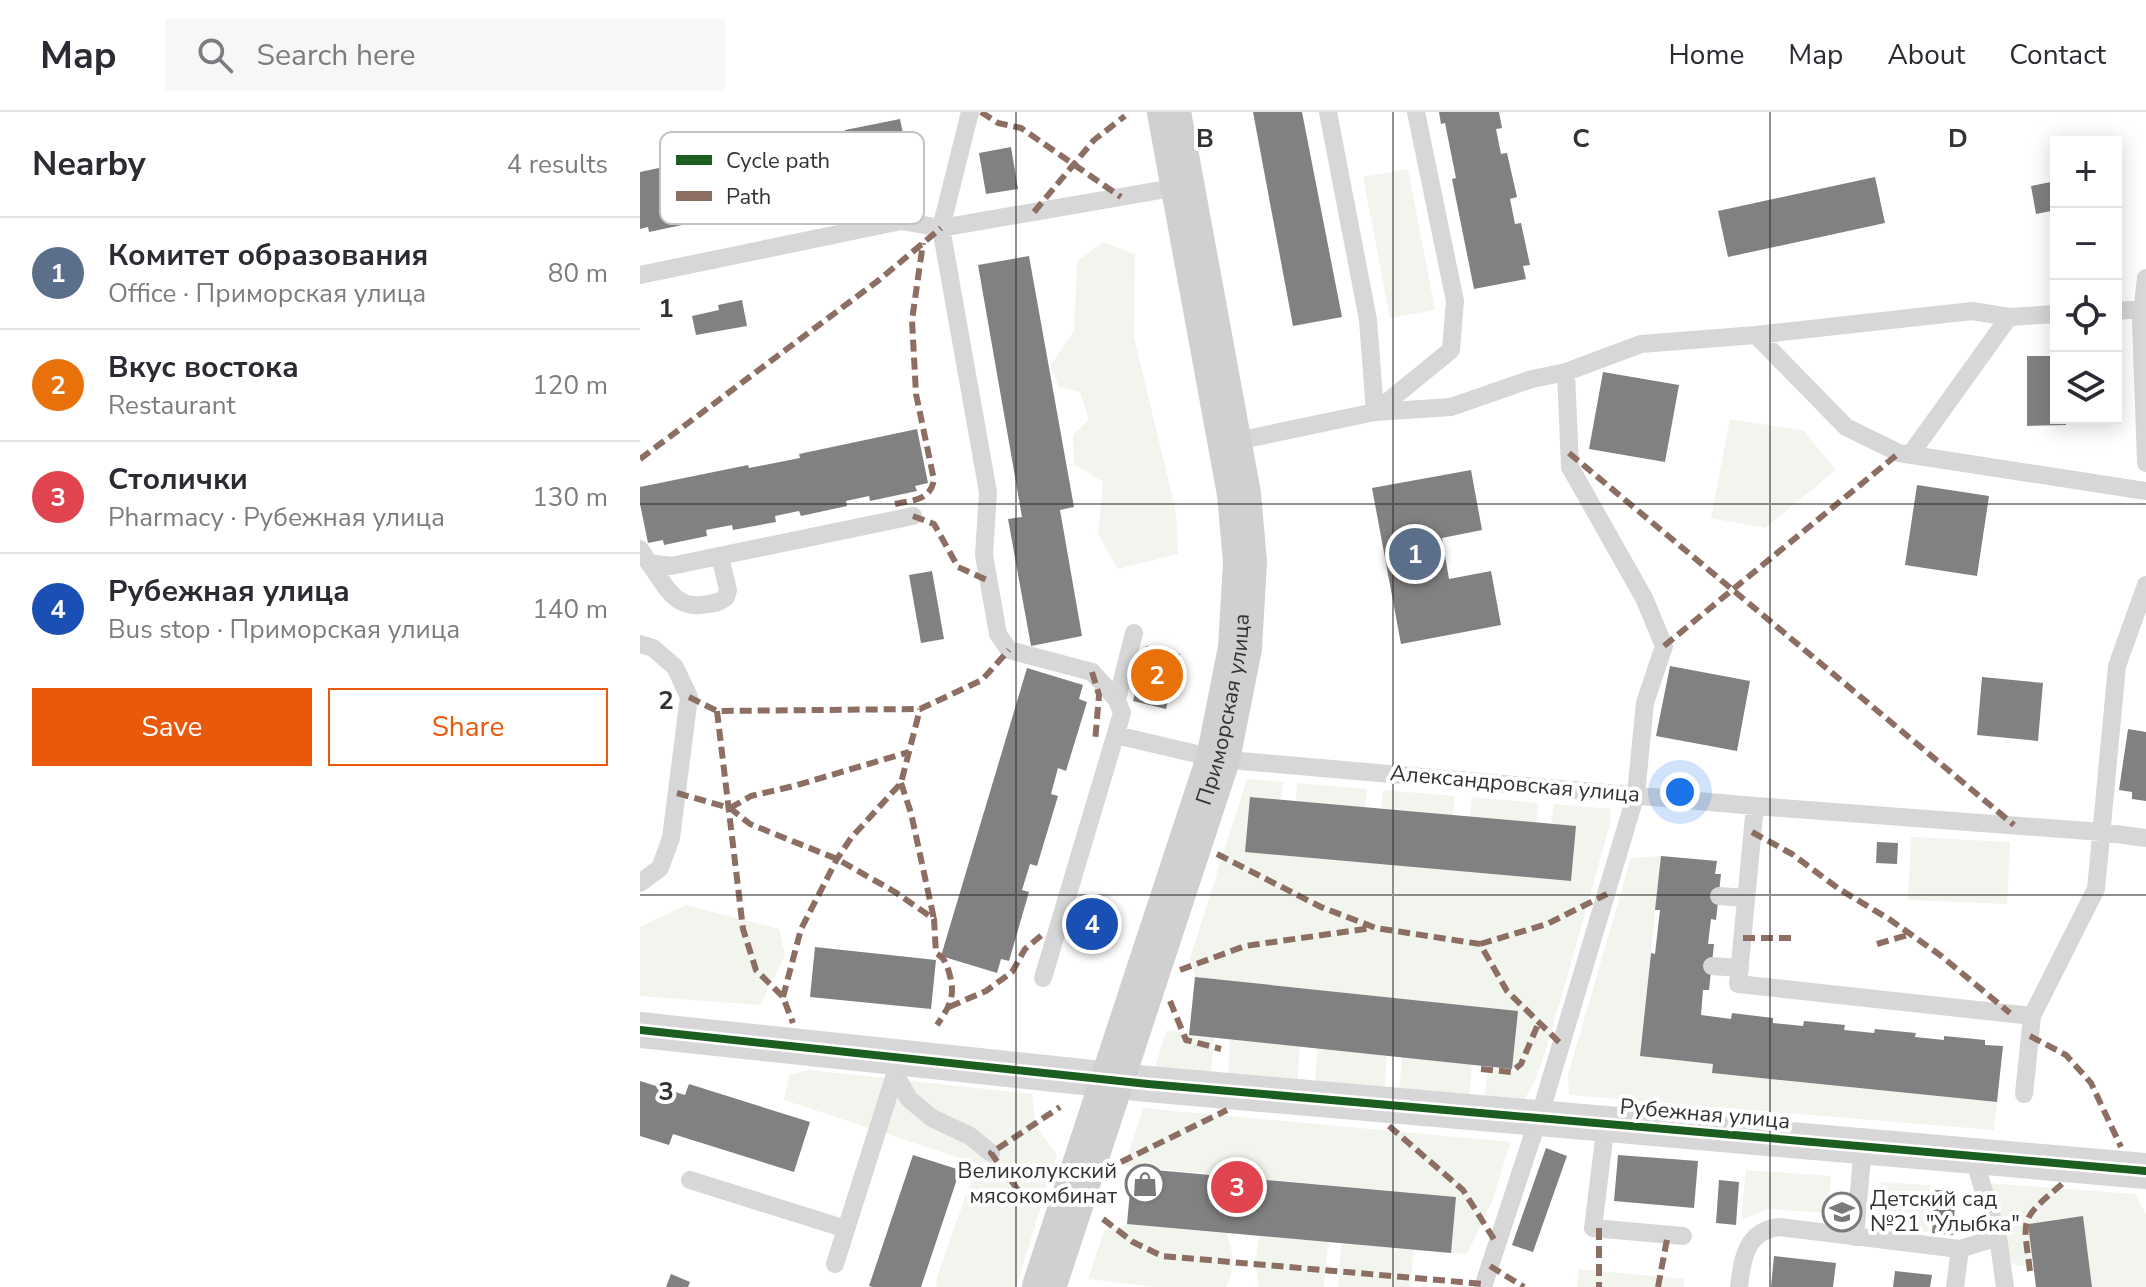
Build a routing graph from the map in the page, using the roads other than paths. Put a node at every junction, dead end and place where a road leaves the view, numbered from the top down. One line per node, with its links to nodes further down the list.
1 (970, 112): 8 (lane)
2 (1169, 112): 5 (main road, Приморская улица)
3 (1328, 112): 17 (lane)
4 (1416, 112): 17 (lane)
5 (1184, 186): 8 (lane); 18 (main road, Приморская улица)
6 (886, 224): 9 (lane)
7 (918, 224): 8 (lane)
8 (941, 228): 28 (lane)
9 (640, 275)
10 (2146, 278): 14 (lane)
11 (2122, 312): 14 (lane)
12 (2050, 314): 13 (lane)
13 (2009, 317): 15 (lane); 19 (lane)
14 (2143, 317): 20 (lane)
15 (1756, 335): 16 (lane); 19 (lane)
16 (1566, 372): 17 (lane); 31 (lane)
17 (1375, 412): 18 (lane)
18 (1232, 442): 30 (main road, Приморская улица)
19 (1910, 455): 21 (lane)
20 (2146, 463)
21 (2146, 491)
22 (913, 516): 24 (lane)
23 (645, 556): 24 (lane); 24 (lane)
24 (720, 556)
25 (2146, 585): 33 (lane)
26 (1134, 633): 28 (lane)
27 (640, 644): 35 (lane)
28 (1117, 700): 29 (lane)
29 (1116, 735): 30 (lane, Александровская улица); 40 (lane)
30 (1218, 759): 31 (lane, Александровская улица); 44 (main road, Приморская улица)
31 (1636, 794): 32 (lane, Александровская улица); 46 (lane)
32 (1755, 806): 33 (lane, Александровская улица); 37 (lane)
33 (2102, 832): 34 (lane, Александровская улица); 41 (lane)
34 (2146, 838)
35 (640, 883)
36 (1719, 896): 37 (lane)
37 (1746, 898): 39 (lane)
38 (1712, 966): 39 (lane)
39 (1740, 968): 41 (lane)
40 (1043, 978)
41 (2032, 1016): 45 (lane)
42 (640, 1030): 43 (street, Рубежная улица)
43 (898, 1065): 44 (street, Рубежная улица); 49 (lane); 53 (lane)
44 (1112, 1079): 46 (street, Рубежная улица); 59 (main road, Приморская улица)
45 (2024, 1094)
46 (1539, 1117): 47 (street, Рубежная улица); 60 (lane)
47 (1606, 1123): 48 (street, Рубежная улица); 54 (lane)
48 (1863, 1146): 50 (street, Рубежная улица); 55 (lane)
49 (991, 1153)
50 (1973, 1156): 51 (street, Рубежная улица); 56 (lane)
51 (2146, 1171)
52 (690, 1180): 53 (lane)
53 (846, 1229): 58 (lane)
54 (1683, 1236)
55 (1855, 1237): 57 (lane); 61 (lane)
56 (1998, 1237): 57 (lane); 63 (lane)
57 (1960, 1249): 62 (lane)
58 (835, 1264)
59 (1044, 1287)
60 (1483, 1287)
61 (1739, 1287)
62 (1955, 1287)
63 (2005, 1287)

